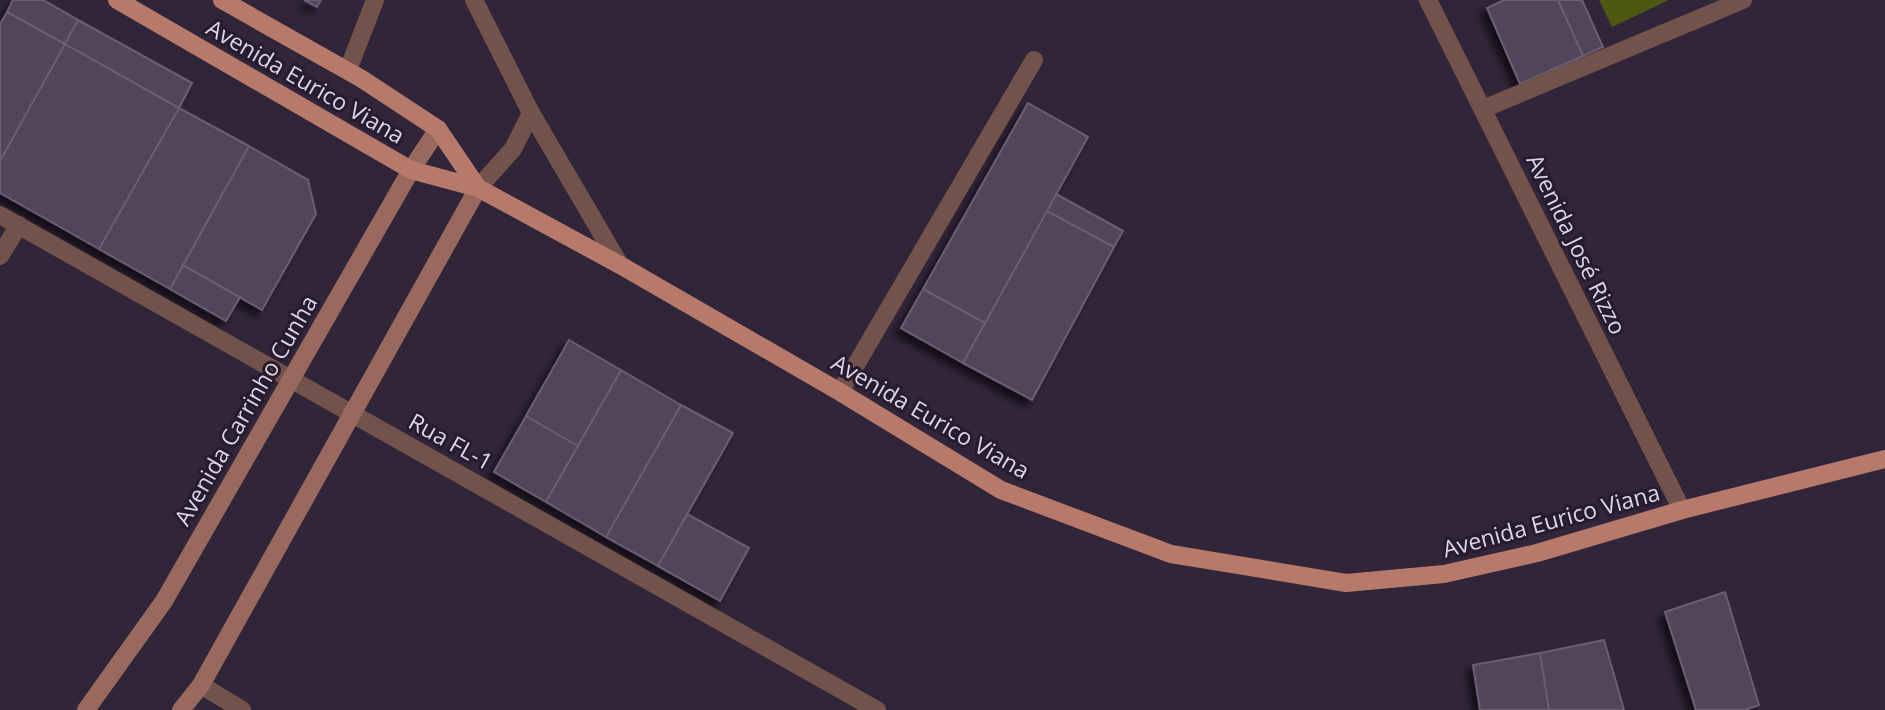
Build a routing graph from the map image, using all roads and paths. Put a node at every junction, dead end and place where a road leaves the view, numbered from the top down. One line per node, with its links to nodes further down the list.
1 (117, 0): 12 (main road, Avenida Eurico Viana)
2 (222, 0): 8 (main road, Avenida Eurico Viana)
3 (375, 0): 8 (street)
4 (474, 0): 10 (street)
5 (1428, 0): 9 (street, Avenida José Rizzo)
6 (1743, 0): 9 (street)
7 (1034, 60): 19 (street)
8 (348, 70): 11 (main road, Avenida Eurico Viana)
9 (1483, 110): 22 (street, Avenida José Rizzo)
10 (531, 113): 13 (street); 17 (street)
11 (438, 130): 12 (main road, Avenida Carrinho Cunha); 13 (main road, Avenida Eurico Viana)
12 (411, 170): 13 (main road, Avenida Eurico Viana); 18 (main road, Avenida Carrinho Cunha)
13 (478, 188): 17 (main road, Avenida Eurico Viana); 20 (main road)
14 (0, 215): 15 (street, Rua FL-1)
15 (19, 225): 16 (street); 18 (street, Rua FL-1)
16 (0, 256)
17 (620, 265): 19 (main road, Avenida Eurico Viana)
18 (290, 379): 20 (street, Rua FL-1); 24 (main road, Avenida Carrinho Cunha)
19 (840, 392): 22 (main road, Avenida Eurico Viana)
20 (351, 413): 23 (main road); 27 (street, Rua FL-1)
21 (1885, 459): 22 (main road, Avenida Eurico Viana)
22 (1682, 510)
23 (201, 685): 25 (main road); 26 (street)
24 (86, 710)
25 (181, 710)
26 (242, 710)
27 (877, 710)

